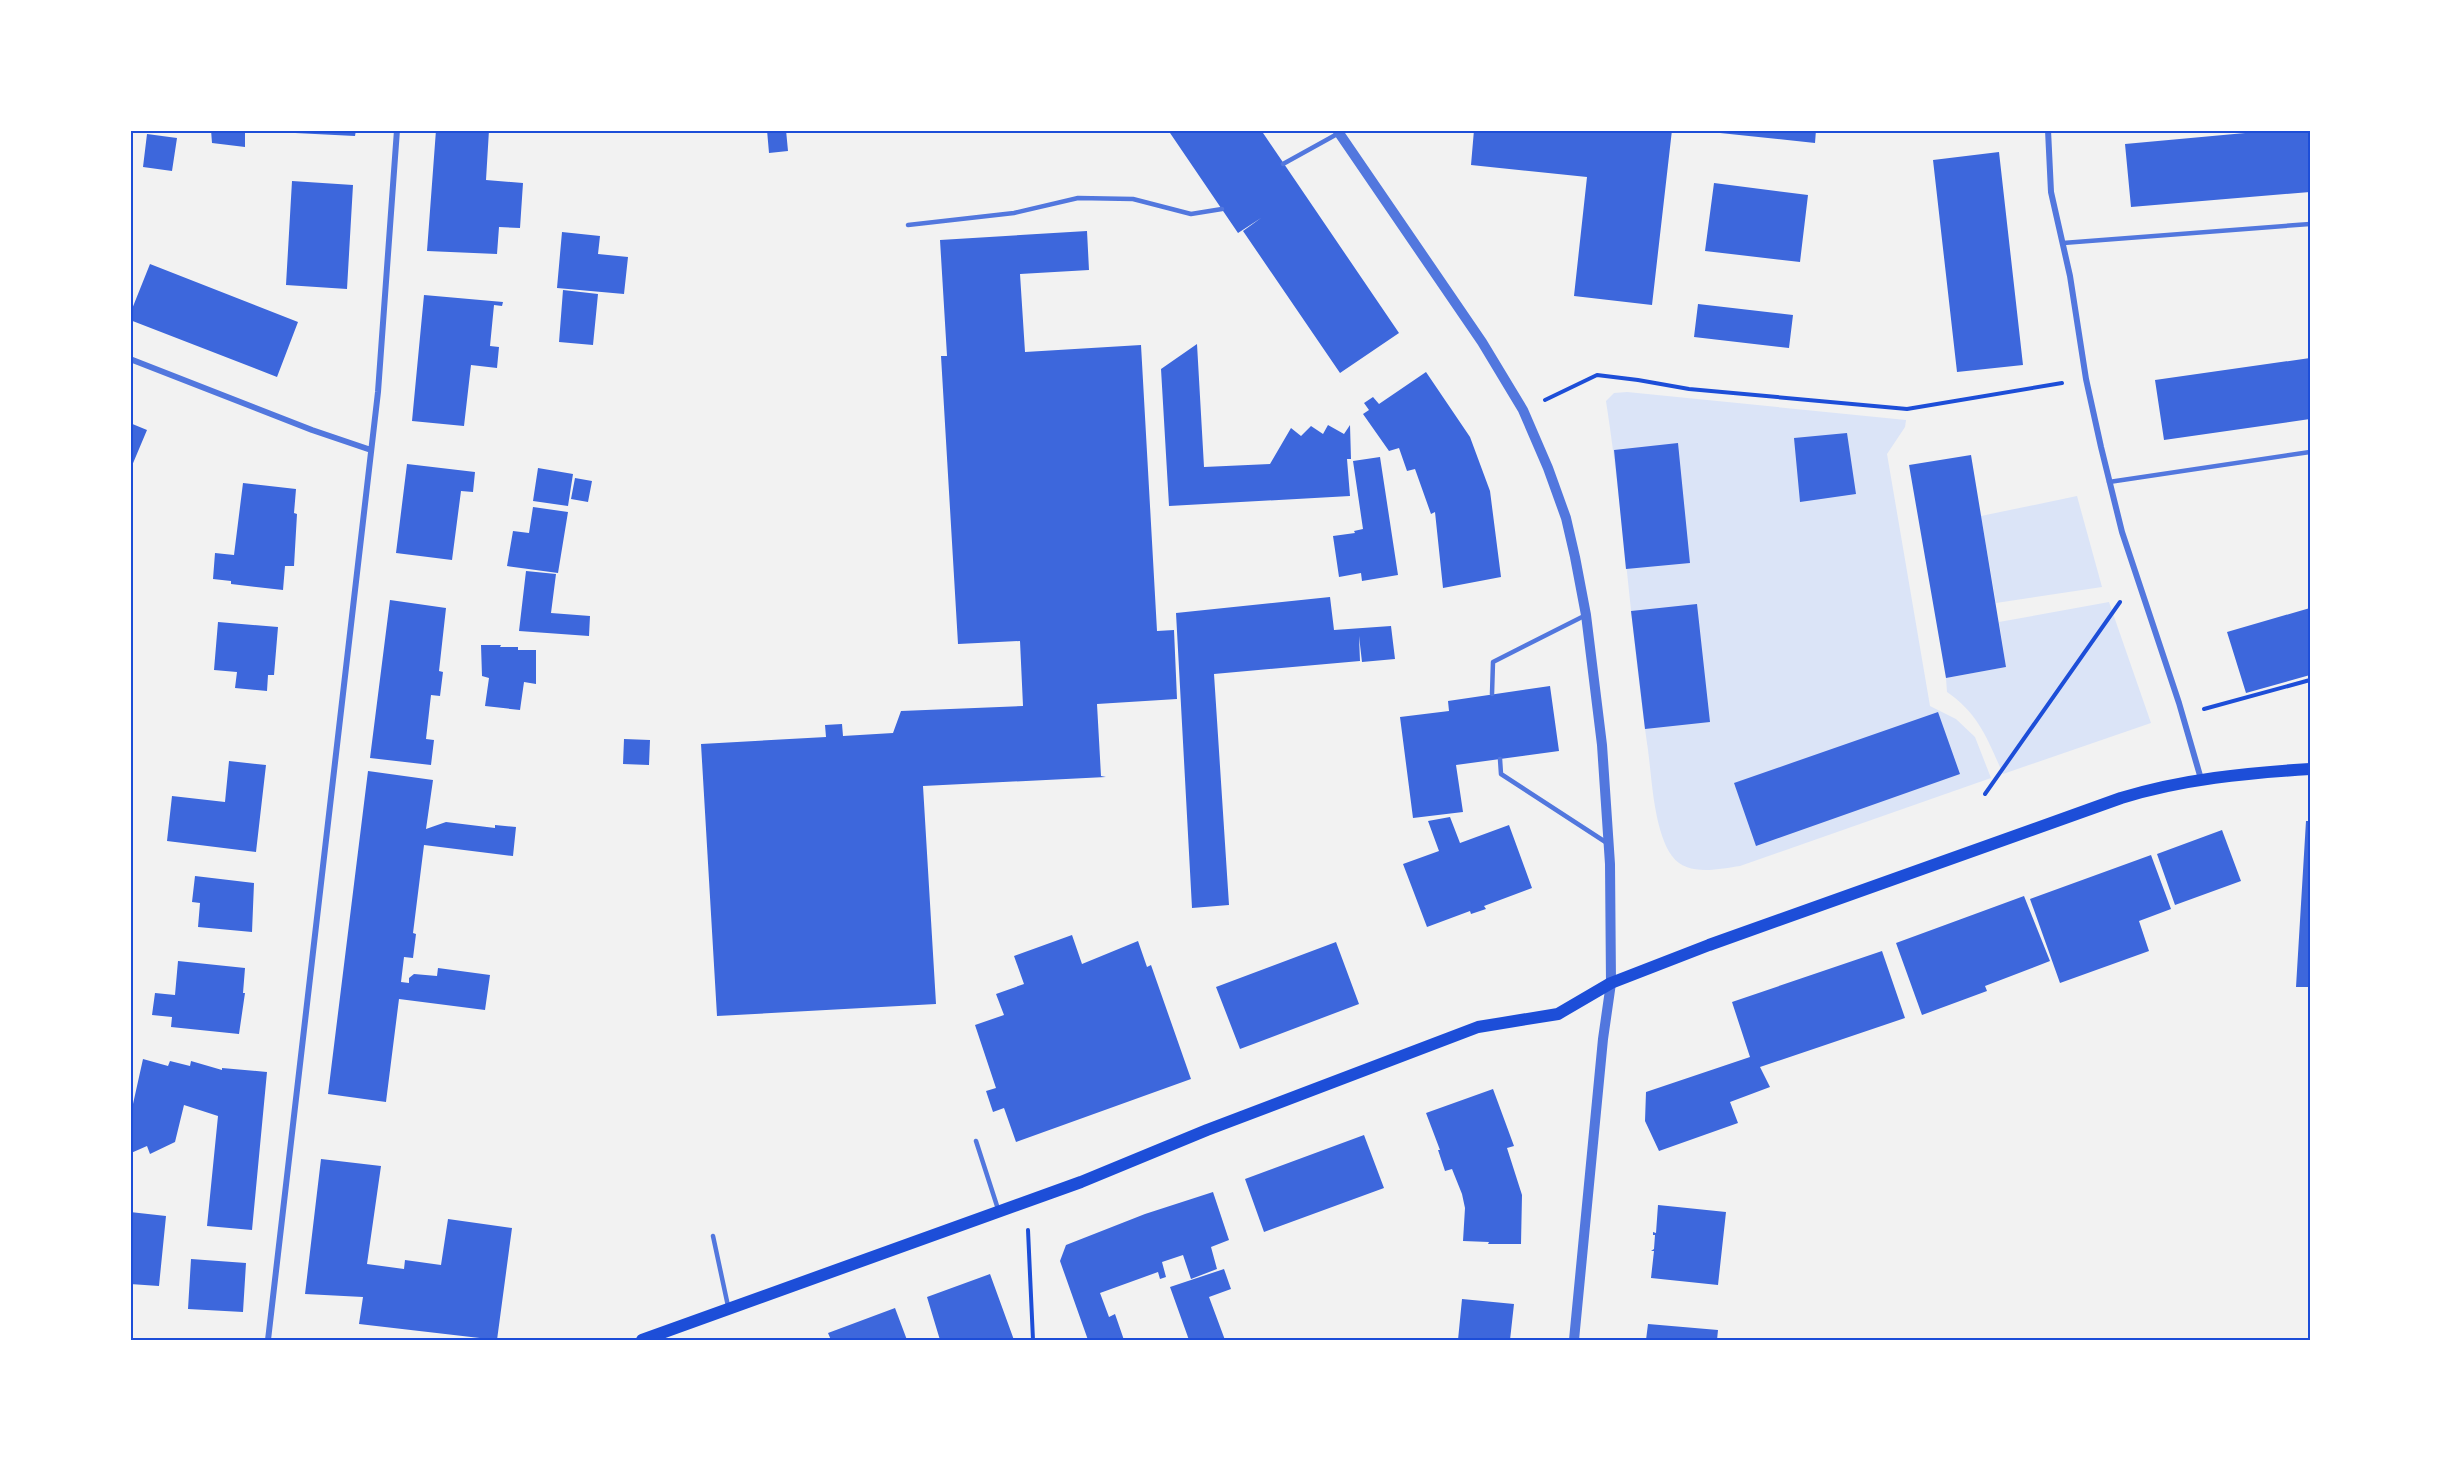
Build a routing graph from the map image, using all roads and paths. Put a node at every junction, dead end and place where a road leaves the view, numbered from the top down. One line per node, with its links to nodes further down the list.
1 (397, 130): 12 (street)
2 (2048, 130): 8 (street)
3 (1340, 131): 4 (lane); 11 (street)
4 (1283, 164)
5 (1222, 209): 7 (lane)
6 (2310, 224): 8 (lane)
7 (908, 225)
8 (2063, 243): 10 (street)
9 (130, 359): 12 (street)
10 (2086, 379): 11 (path); 14 (street)
11 (1523, 410): 16 (street)
12 (371, 450): 31 (street)
13 (2310, 452): 14 (lane)
14 (2109, 482): 15 (street)
15 (2137, 577): 19 (street); 23 (path)
16 (1587, 615): 18 (lane); 24 (street)
17 (2310, 680): 19 (path)
18 (1492, 694)
19 (2182, 715): 22 (street)
20 (1500, 759): 24 (lane)
21 (2310, 769): 22 (main road)
22 (2201, 779): 25 (main road)
23 (1985, 794)
24 (1609, 844): 25 (street)
25 (1611, 983): 27 (main road); 34 (street)
26 (976, 1141): 28 (lane)
27 (1026, 1202): 28 (main road); 33 (path)
28 (999, 1212): 30 (main road)
29 (713, 1236): 30 (lane)
30 (729, 1309): 32 (main road)
31 (268, 1341)
32 (642, 1341)
33 (1033, 1341)
34 (1574, 1341)

